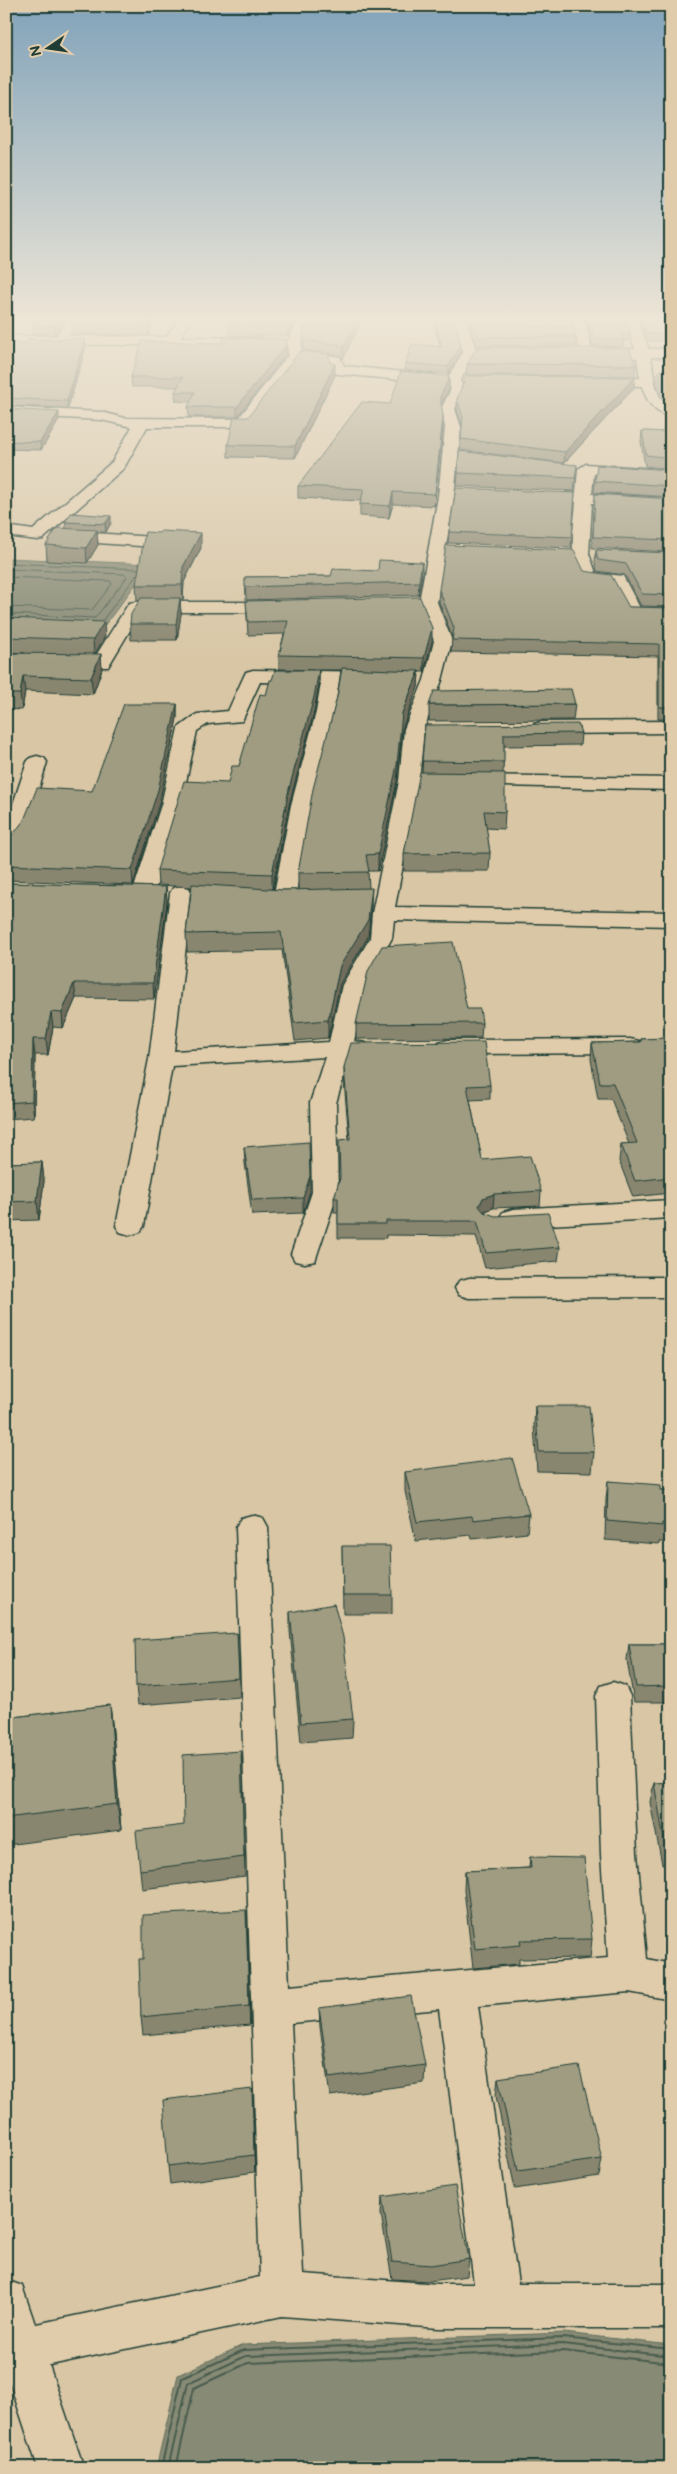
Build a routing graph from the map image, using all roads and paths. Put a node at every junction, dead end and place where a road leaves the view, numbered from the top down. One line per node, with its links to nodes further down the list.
1 (136, 432): 14 (street)
2 (452, 432): 3 (street)
3 (450, 456): 4 (street); 8 (street)
4 (469, 458)
5 (567, 470): 6 (street)
6 (586, 472): 7 (street); 11 (street)
7 (671, 475)
8 (446, 492): 9 (street); 16 (street)
9 (465, 493)
10 (554, 496): 11 (street)
11 (584, 498): 12 (street); 19 (street)
12 (671, 503)
13 (6, 531): 14 (street)
14 (37, 534): 15 (street)
15 (154, 542)
16 (437, 550): 17 (street); 22 (street)
17 (456, 551)
18 (562, 554): 19 (street)
19 (582, 554): 20 (street); 24 (street)
20 (600, 555)
21 (410, 602): 22 (street)
22 (428, 602): 27 (street)
23 (299, 606): 25 (street)
24 (671, 613)
25 (6, 660)
26 (331, 676): 27 (street); 34 (street); 41 (street)
27 (414, 679): 31 (street)
28 (671, 727): 29 (street)
29 (520, 728)
30 (37, 762): 33 (street)
31 (429, 781): 32 (street); 35 (street)
32 (671, 784)
33 (6, 844)
34 (284, 899)
35 (379, 903): 36 (street); 38 (street)
36 (671, 918)
37 (651, 1046): 40 (street)
38 (340, 1048): 39 (street); 41 (street); 45 (street)
39 (379, 1048)
40 (428, 1048)
41 (161, 1059): 44 (street)
42 (671, 1209): 43 (street)
43 (494, 1219)
44 (130, 1226)
45 (305, 1254)
46 (469, 1288): 47 (street)
47 (671, 1288)
48 (252, 1527): 53 (street)
49 (613, 1696): 50 (street)
50 (629, 1974): 51 (street); 52 (street)
51 (671, 1982)
52 (456, 1990): 53 (street); 57 (street)
53 (270, 2006): 54 (street)
54 (282, 2294): 57 (street); 58 (street)
55 (6, 2302): 58 (street)
56 (671, 2306): 57 (street)
57 (499, 2307)
58 (22, 2349): 59 (street)
59 (61, 2468)

